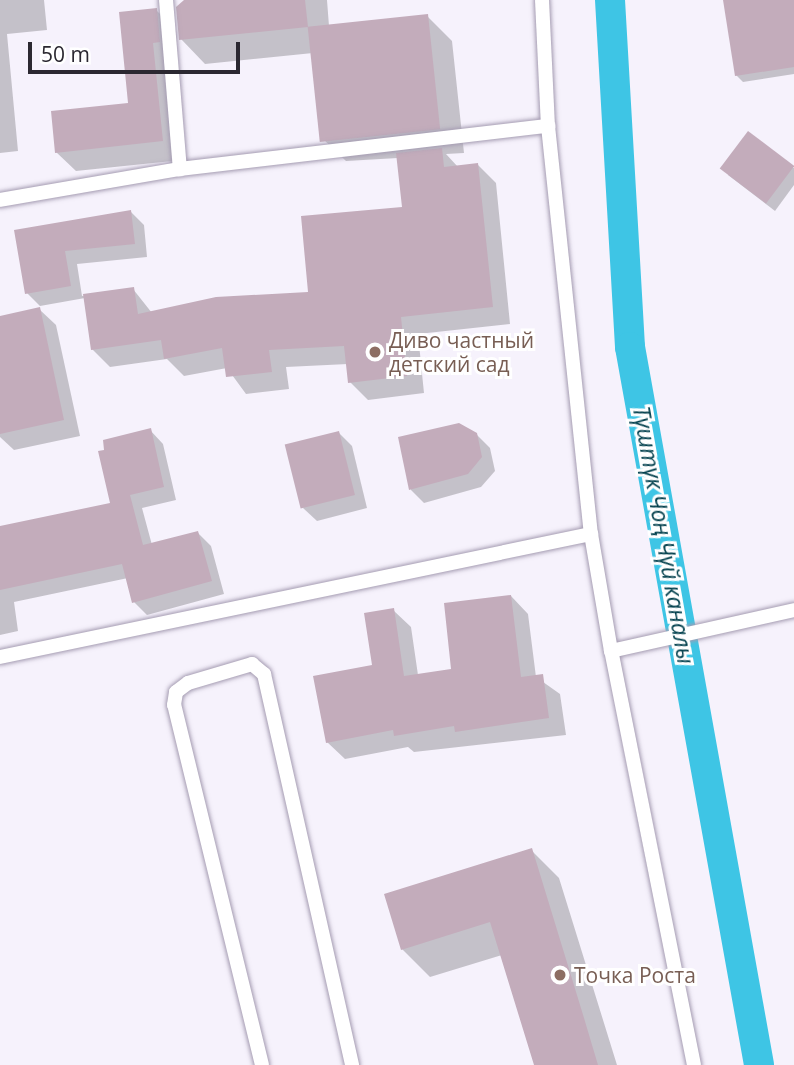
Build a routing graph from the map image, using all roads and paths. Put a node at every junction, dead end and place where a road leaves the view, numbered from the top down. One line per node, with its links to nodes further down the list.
1 (166, 0): 4 (lane)
2 (542, 0): 3 (lane)
3 (548, 126): 4 (lane); 6 (lane)
4 (180, 169): 5 (lane)
5 (0, 200)
6 (591, 534): 8 (lane); 9 (lane)
7 (794, 610): 8 (lane)
8 (611, 651): 12 (lane)
9 (0, 657)
10 (262, 1065): 11 (lane)
11 (352, 1065)
12 (694, 1065)

